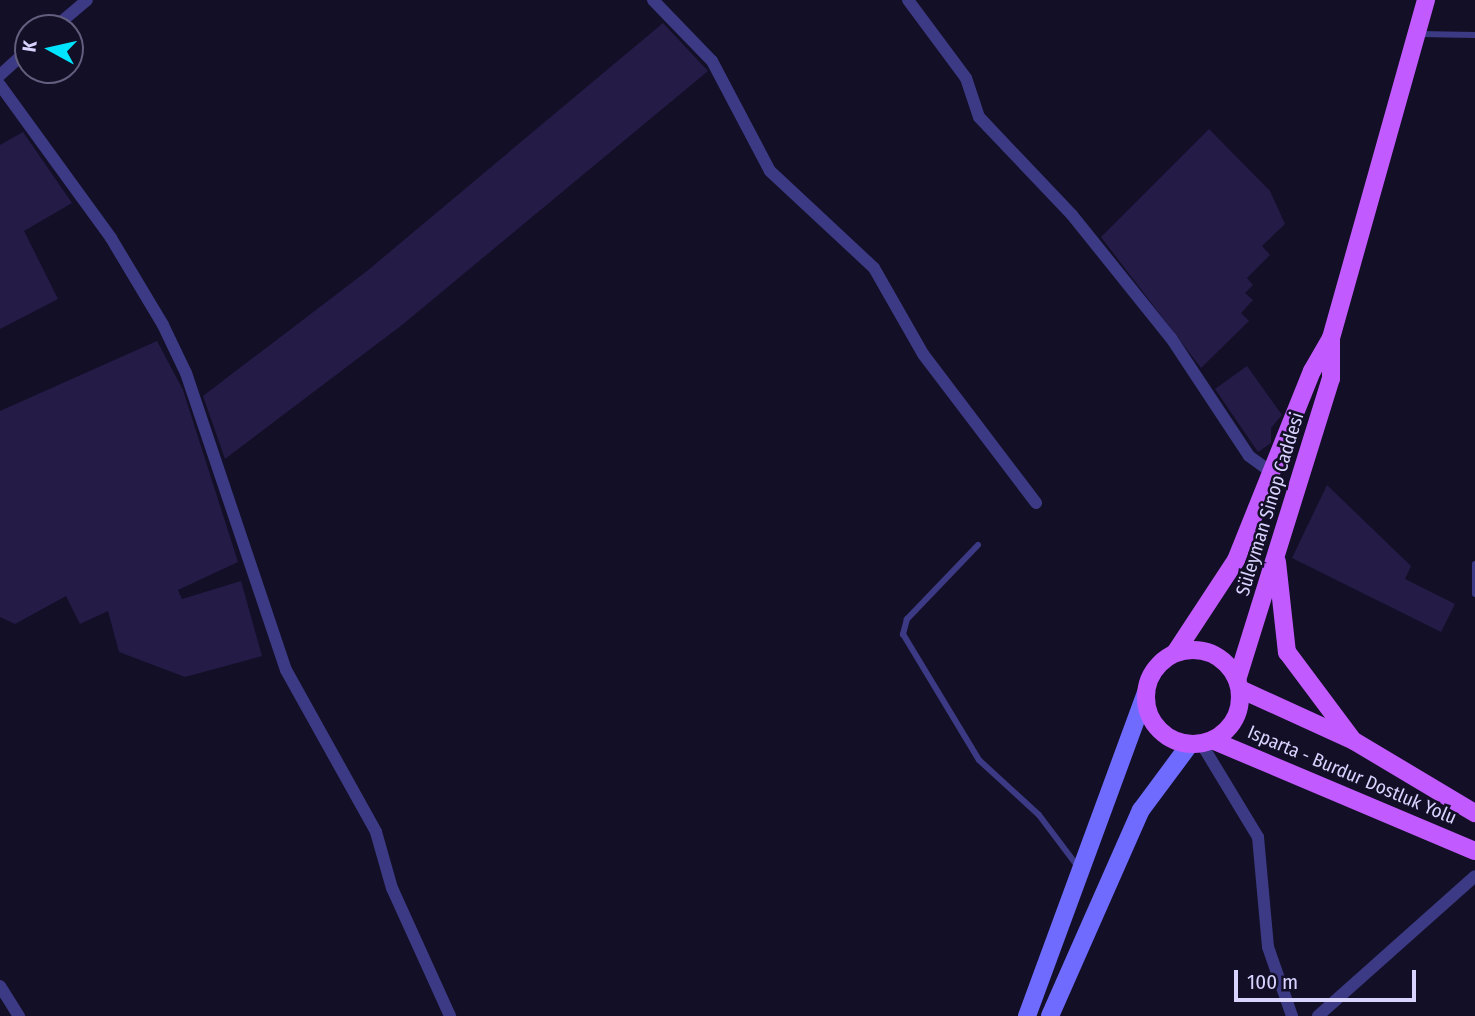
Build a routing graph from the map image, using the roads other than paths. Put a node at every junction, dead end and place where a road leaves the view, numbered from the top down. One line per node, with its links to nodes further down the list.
1 (87, 0): 5 (street)
2 (653, 0): 13 (street)
3 (908, 0): 12 (street)
4 (1426, 0): 6 (main road, Süleyman Sinop Caddesi)
5 (70, 14)
6 (1418, 34): 7 (lane); 11 (main road, Süleyman Sinop Caddesi)
7 (1475, 35)
8 (14, 62): 9 (street)
9 (0, 75)
10 (0, 85): 29 (street)
11 (1331, 338): 12 (main road, Süleyman Sinop Caddesi); 15 (main road, Süleyman Sinop Caddesi)
12 (1271, 472): 18 (main road, Süleyman Sinop Caddesi)
13 (1036, 503)
14 (978, 545): 25 (lane)
15 (1277, 552): 19 (main road, Süleyman Sinop Caddesi); 21 (main road)
16 (1475, 564): 17 (lane)
17 (1475, 594)
18 (1175, 653): 19 (main road); 20 (main road)
19 (1238, 685): 21 (main road, Isparta - Burdur Dostluk Yolu); 22 (main road)
20 (1146, 692): 22 (main road); 25 (street)
21 (1354, 741): 23 (main road, Isparta - Burdur Dostluk Yolu)
22 (1201, 743): 24 (main road, Isparta - Burdur Dostluk Yolu); 31 (street); 32 (street)
23 (1475, 813)
24 (1475, 851)
25 (1080, 870): 30 (street)
26 (1475, 876): 33 (street)
27 (0, 986): 28 (street)
28 (19, 1016)
29 (450, 1016)
30 (1027, 1016)
31 (1050, 1016)
32 (1292, 1016)
33 (1318, 1016)

